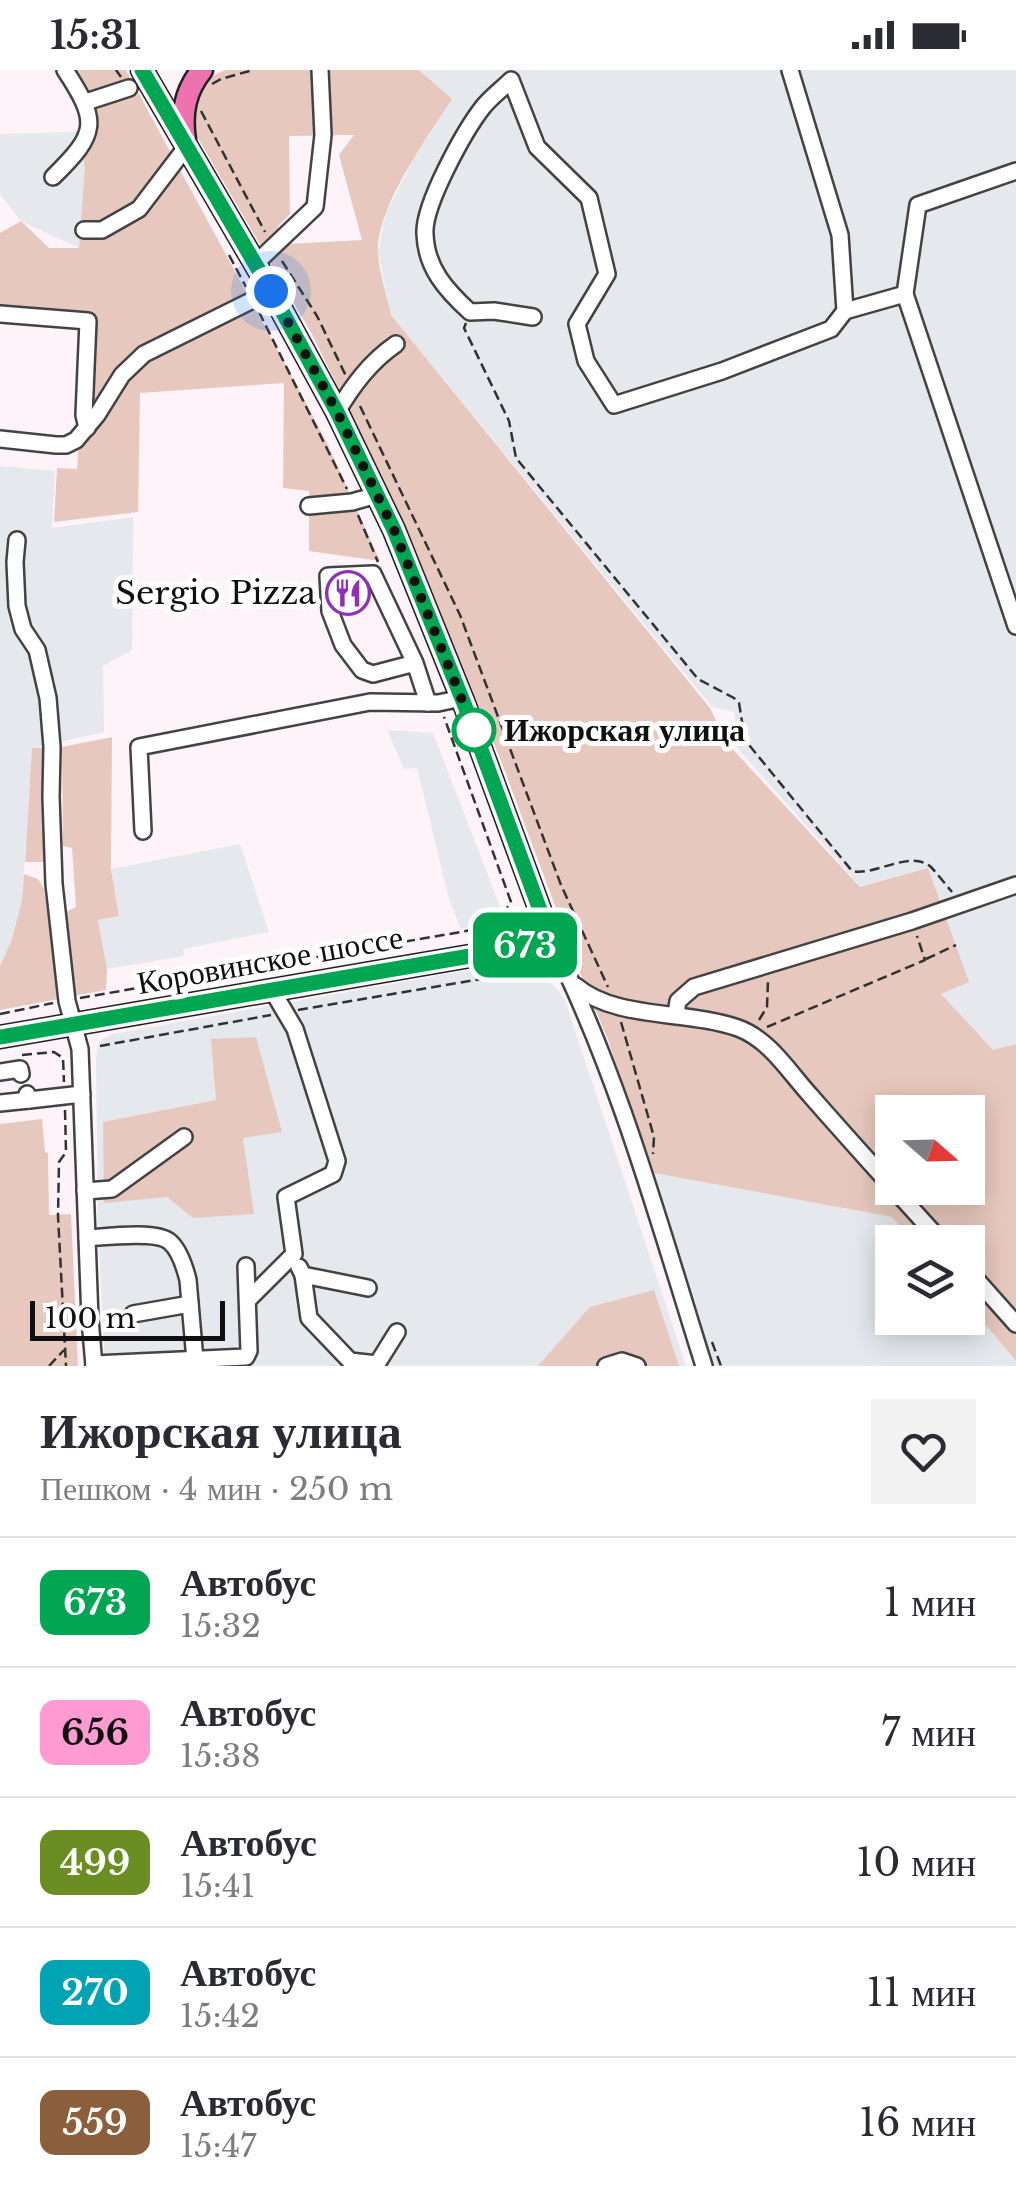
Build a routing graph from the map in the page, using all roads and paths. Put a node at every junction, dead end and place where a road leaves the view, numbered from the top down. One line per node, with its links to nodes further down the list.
1 (65, 70): 9 (street)
2 (116, 70): 8 (path)
3 (142, 70): 10 (main road)
4 (202, 70): 10 (main road)
5 (320, 70): 15 (street)
6 (790, 70): 18 (street)
7 (518, 75): 18 (street); 19 (street)
8 (129, 88): 9 (street)
9 (86, 102): 12 (street)
10 (187, 146): 13 (street); 15 (main road)
11 (1016, 171): 16 (street)
12 (53, 176)
13 (84, 230)
14 (228, 252): 17 (path)
15 (255, 264): 17 (main road)
16 (905, 294): 18 (street); 31 (street)
17 (262, 295): 23 (main road); 24 (street); 27 (path)
18 (845, 311)
19 (470, 312): 21 (street); 38 (path)
20 (0, 314): 24 (street)
21 (533, 317)
22 (396, 344): 23 (street)
23 (337, 412): 26 (main road)
24 (92, 422): 25 (street)
25 (0, 439)
26 (377, 495): 27 (street); 33 (main road)
27 (352, 502): 28 (street); 30 (path)
28 (309, 506)
29 (17, 540): 47 (street)
30 (384, 576)
31 (1016, 626)
32 (415, 663): 32 (street); 34 (street)
33 (462, 698): 34 (street); 40 (main road)
34 (433, 703): 35 (street); 47 (path)
35 (143, 831)
36 (562, 886): 48 (path)
37 (1016, 886): 38 (street)
38 (963, 904): 39 (street)
39 (912, 921): 42 (path); 43 (street)
40 (551, 940): 45 (street); 46 (main road, Коровинское шоссе)
41 (956, 945): 42 (path)
42 (925, 960): 53 (path)
43 (768, 964): 51 (street); 53 (path)
44 (505, 975): 49 (path)
45 (572, 983): 48 (street); 86 (street)
46 (272, 990): 49 (street); 52 (main road, Коровинское шоссе)
47 (67, 1001): 50 (path); 52 (street)
48 (617, 1006): 51 (street); 62 (path)
49 (284, 1012): 55 (path); 68 (street)
50 (0, 1014)
51 (676, 1014): 53 (street)
52 (74, 1024): 54 (main road, Коровинское шоссе); 59 (street)
53 (750, 1033): 63 (street)
54 (0, 1037)
55 (100, 1046)
56 (18, 1056): 59 (path)
57 (0, 1072): 58 (street)
58 (21, 1074)
59 (73, 1095): 60 (street); 64 (street); 79 (path)
60 (0, 1103)
61 (184, 1137): 64 (street)
62 (653, 1154)
63 (875, 1167)
64 (85, 1191): 67 (street)
65 (909, 1205): 66 (street)
66 (927, 1225)
67 (86, 1238): 74 (street); 81 (street)
68 (294, 1254): 70 (street); 73 (street)
69 (246, 1266): 73 (street)
70 (303, 1275): 71 (street); 78 (street)
71 (368, 1288)
72 (985, 1289): 76 (street)
73 (248, 1300): 80 (street)
74 (190, 1304): 75 (street); 80 (street)
75 (133, 1314)
76 (1016, 1324)
77 (708, 1330): 87 (path)
78 (398, 1332)
79 (64, 1348): 82 (path); 83 (path)
80 (195, 1360): 81 (street)
81 (94, 1365)
82 (49, 1366)
83 (66, 1366)
84 (606, 1366): 85 (street)
85 (637, 1366)
86 (704, 1366)
87 (721, 1366)

